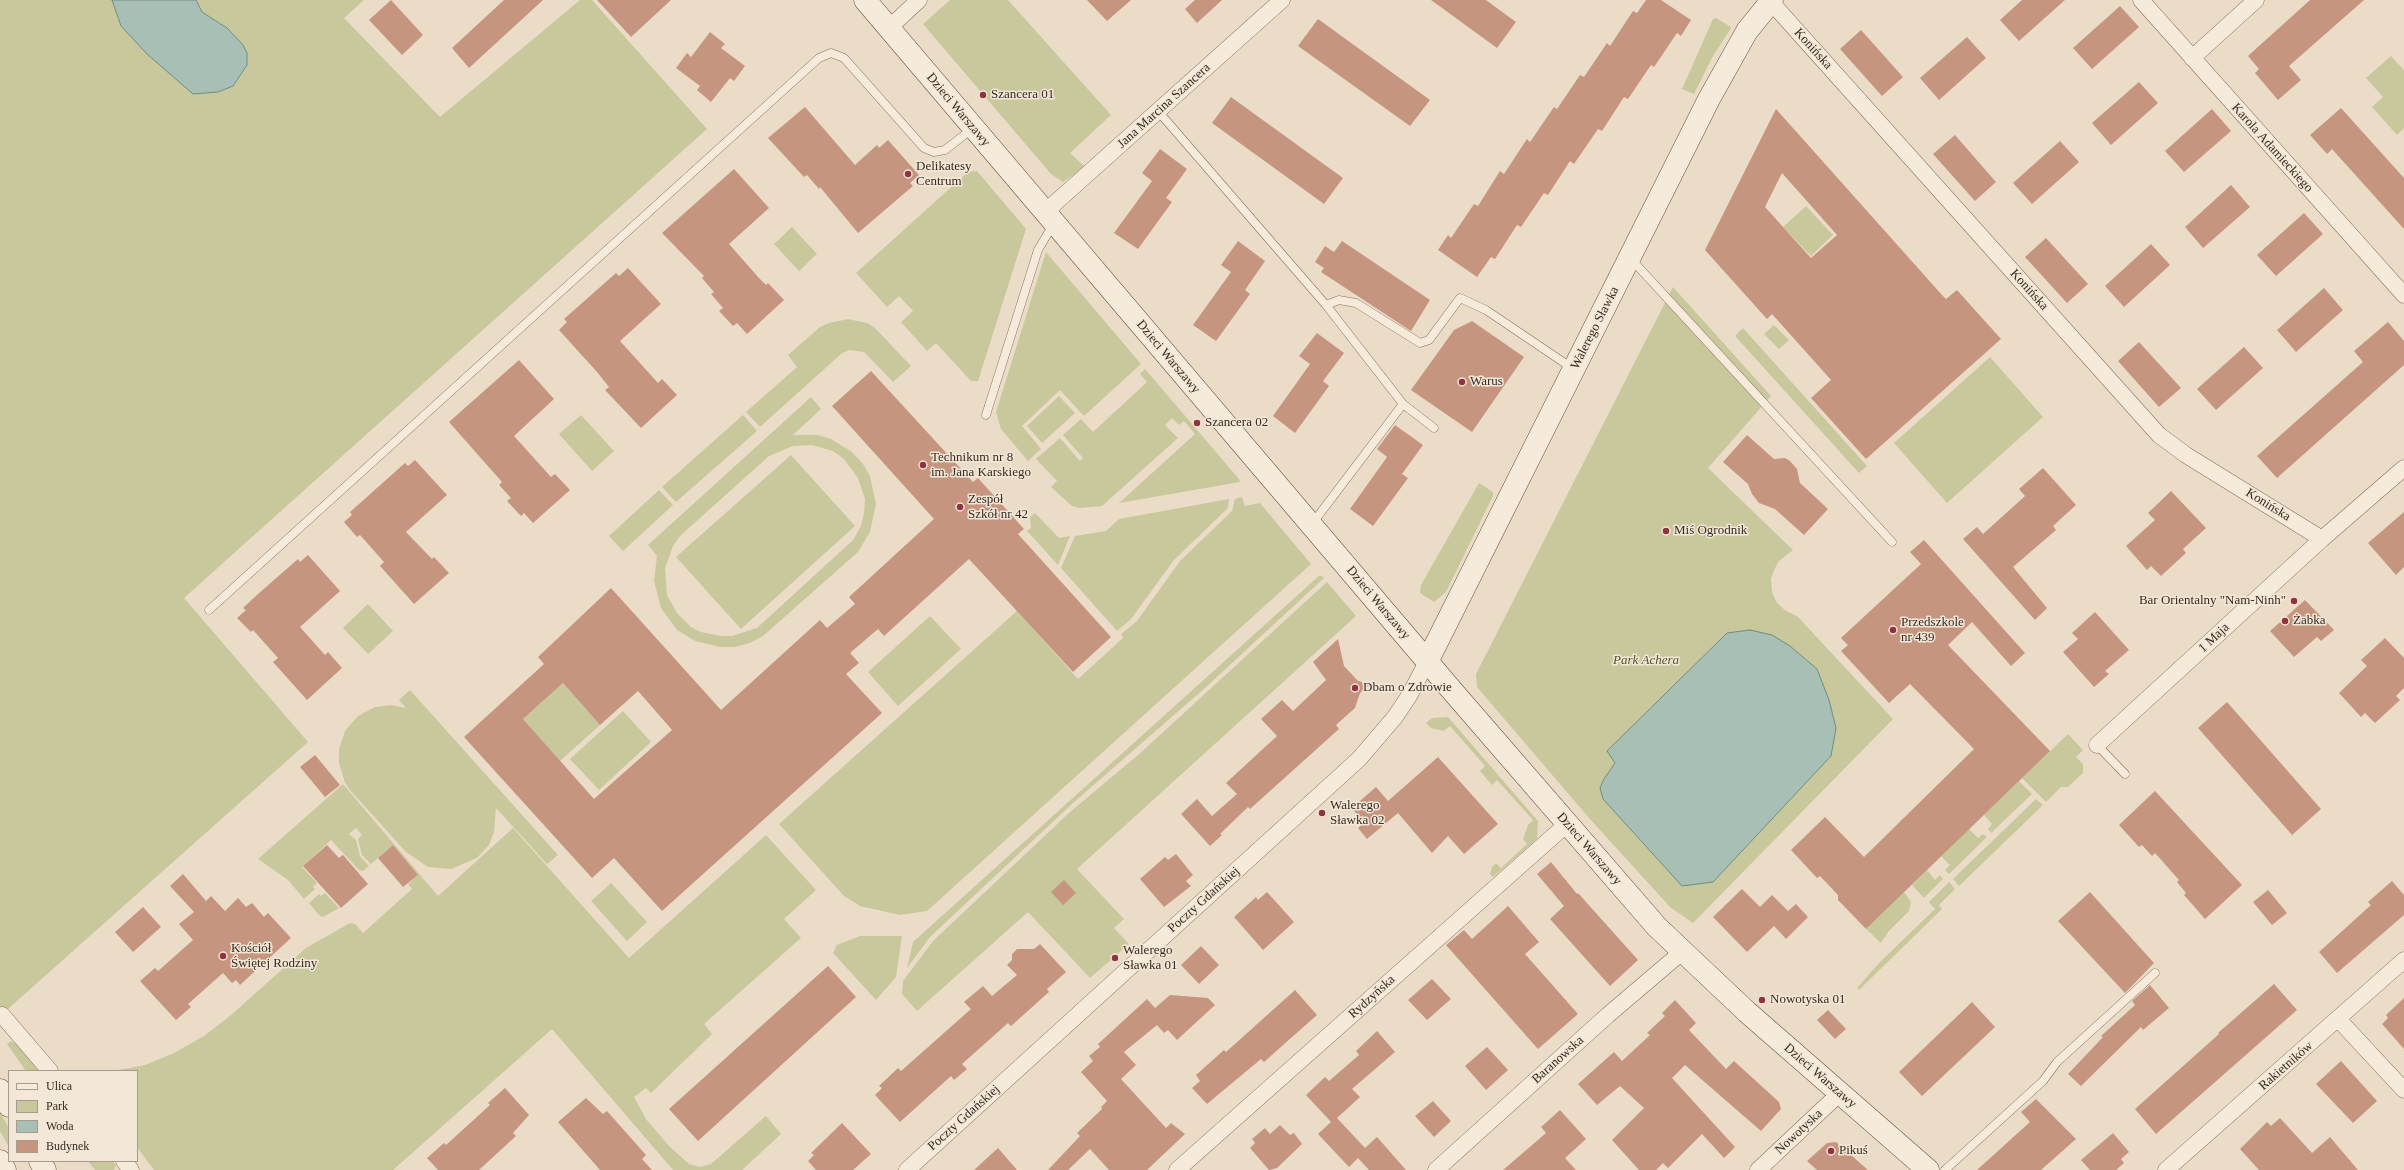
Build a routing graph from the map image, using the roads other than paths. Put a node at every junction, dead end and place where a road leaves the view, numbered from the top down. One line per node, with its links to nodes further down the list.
1 (865, 0): 7 (street, Dzieci Warszawy)
2 (919, 0): 7 (street)
3 (1282, 0): 9 (street, Jana Marcina Szancera)
4 (2141, 0): 8 (street, Karola Adamieckiego)
5 (2256, 0): 8 (street)
6 (1771, 1): 12 (street, Walerego Sławka); 21 (street, Konińska)
7 (888, 28): 10 (street, Dzieci Warszawy)
8 (2192, 58): 13 (street, Karola Adamieckiego)
9 (1158, 111): 11 (street, Jana Marcina Szancera); 14 (lane)
10 (973, 128): 11 (street, Dzieci Warszawy); 23 (lane)
11 (1050, 217): 17 (lane); 20 (street, Dzieci Warszawy)
12 (1630, 259): 15 (street, Walerego Sławka); 22 (lane)
13 (2404, 295)
14 (1326, 305): 15 (lane); 16 (lane)
15 (1574, 369): 24 (street, Walerego Sławka)
16 (1403, 404): 18 (lane); 20 (lane)
17 (986, 416)
18 (1434, 428)
19 (2404, 468): 21 (street, 1 Maja)
20 (1311, 525): 24 (street, Dzieci Warszawy)
21 (2322, 539): 25 (street, 1 Maja)
22 (1892, 542)
23 (209, 610)
24 (1427, 662): 27 (street, Dzieci Warszawy); 40 (street, Poczty Gdańskiej)
25 (2097, 745): 26 (lane)
26 (2125, 774)
27 (1567, 824): 28 (street, Dzieci Warszawy); 43 (street, Rydzyńska)
28 (1682, 952): 36 (street, Dzieci Warszawy); 44 (street, Baranowska)
29 (2404, 960): 32 (street, Rakietników)
30 (2155, 973): 47 (lane)
31 (2, 1015): 33 (street)
32 (2338, 1019): 35 (street); 48 (street, Rakietników)
33 (49, 1070)
34 (0, 1090): 37 (street)
35 (2404, 1090)
36 (1840, 1093): 45 (street, Nowotyska); 46 (street, Dzieci Warszawy)
37 (8, 1104)
38 (0, 1161): 41 (street)
39 (125, 1162): 42 (street)
40 (910, 1169)
41 (5, 1170)
42 (131, 1170)
43 (1177, 1170)
44 (1436, 1170)
45 (1758, 1170)
46 (1928, 1170)
47 (1945, 1170)
48 (2166, 1170)

